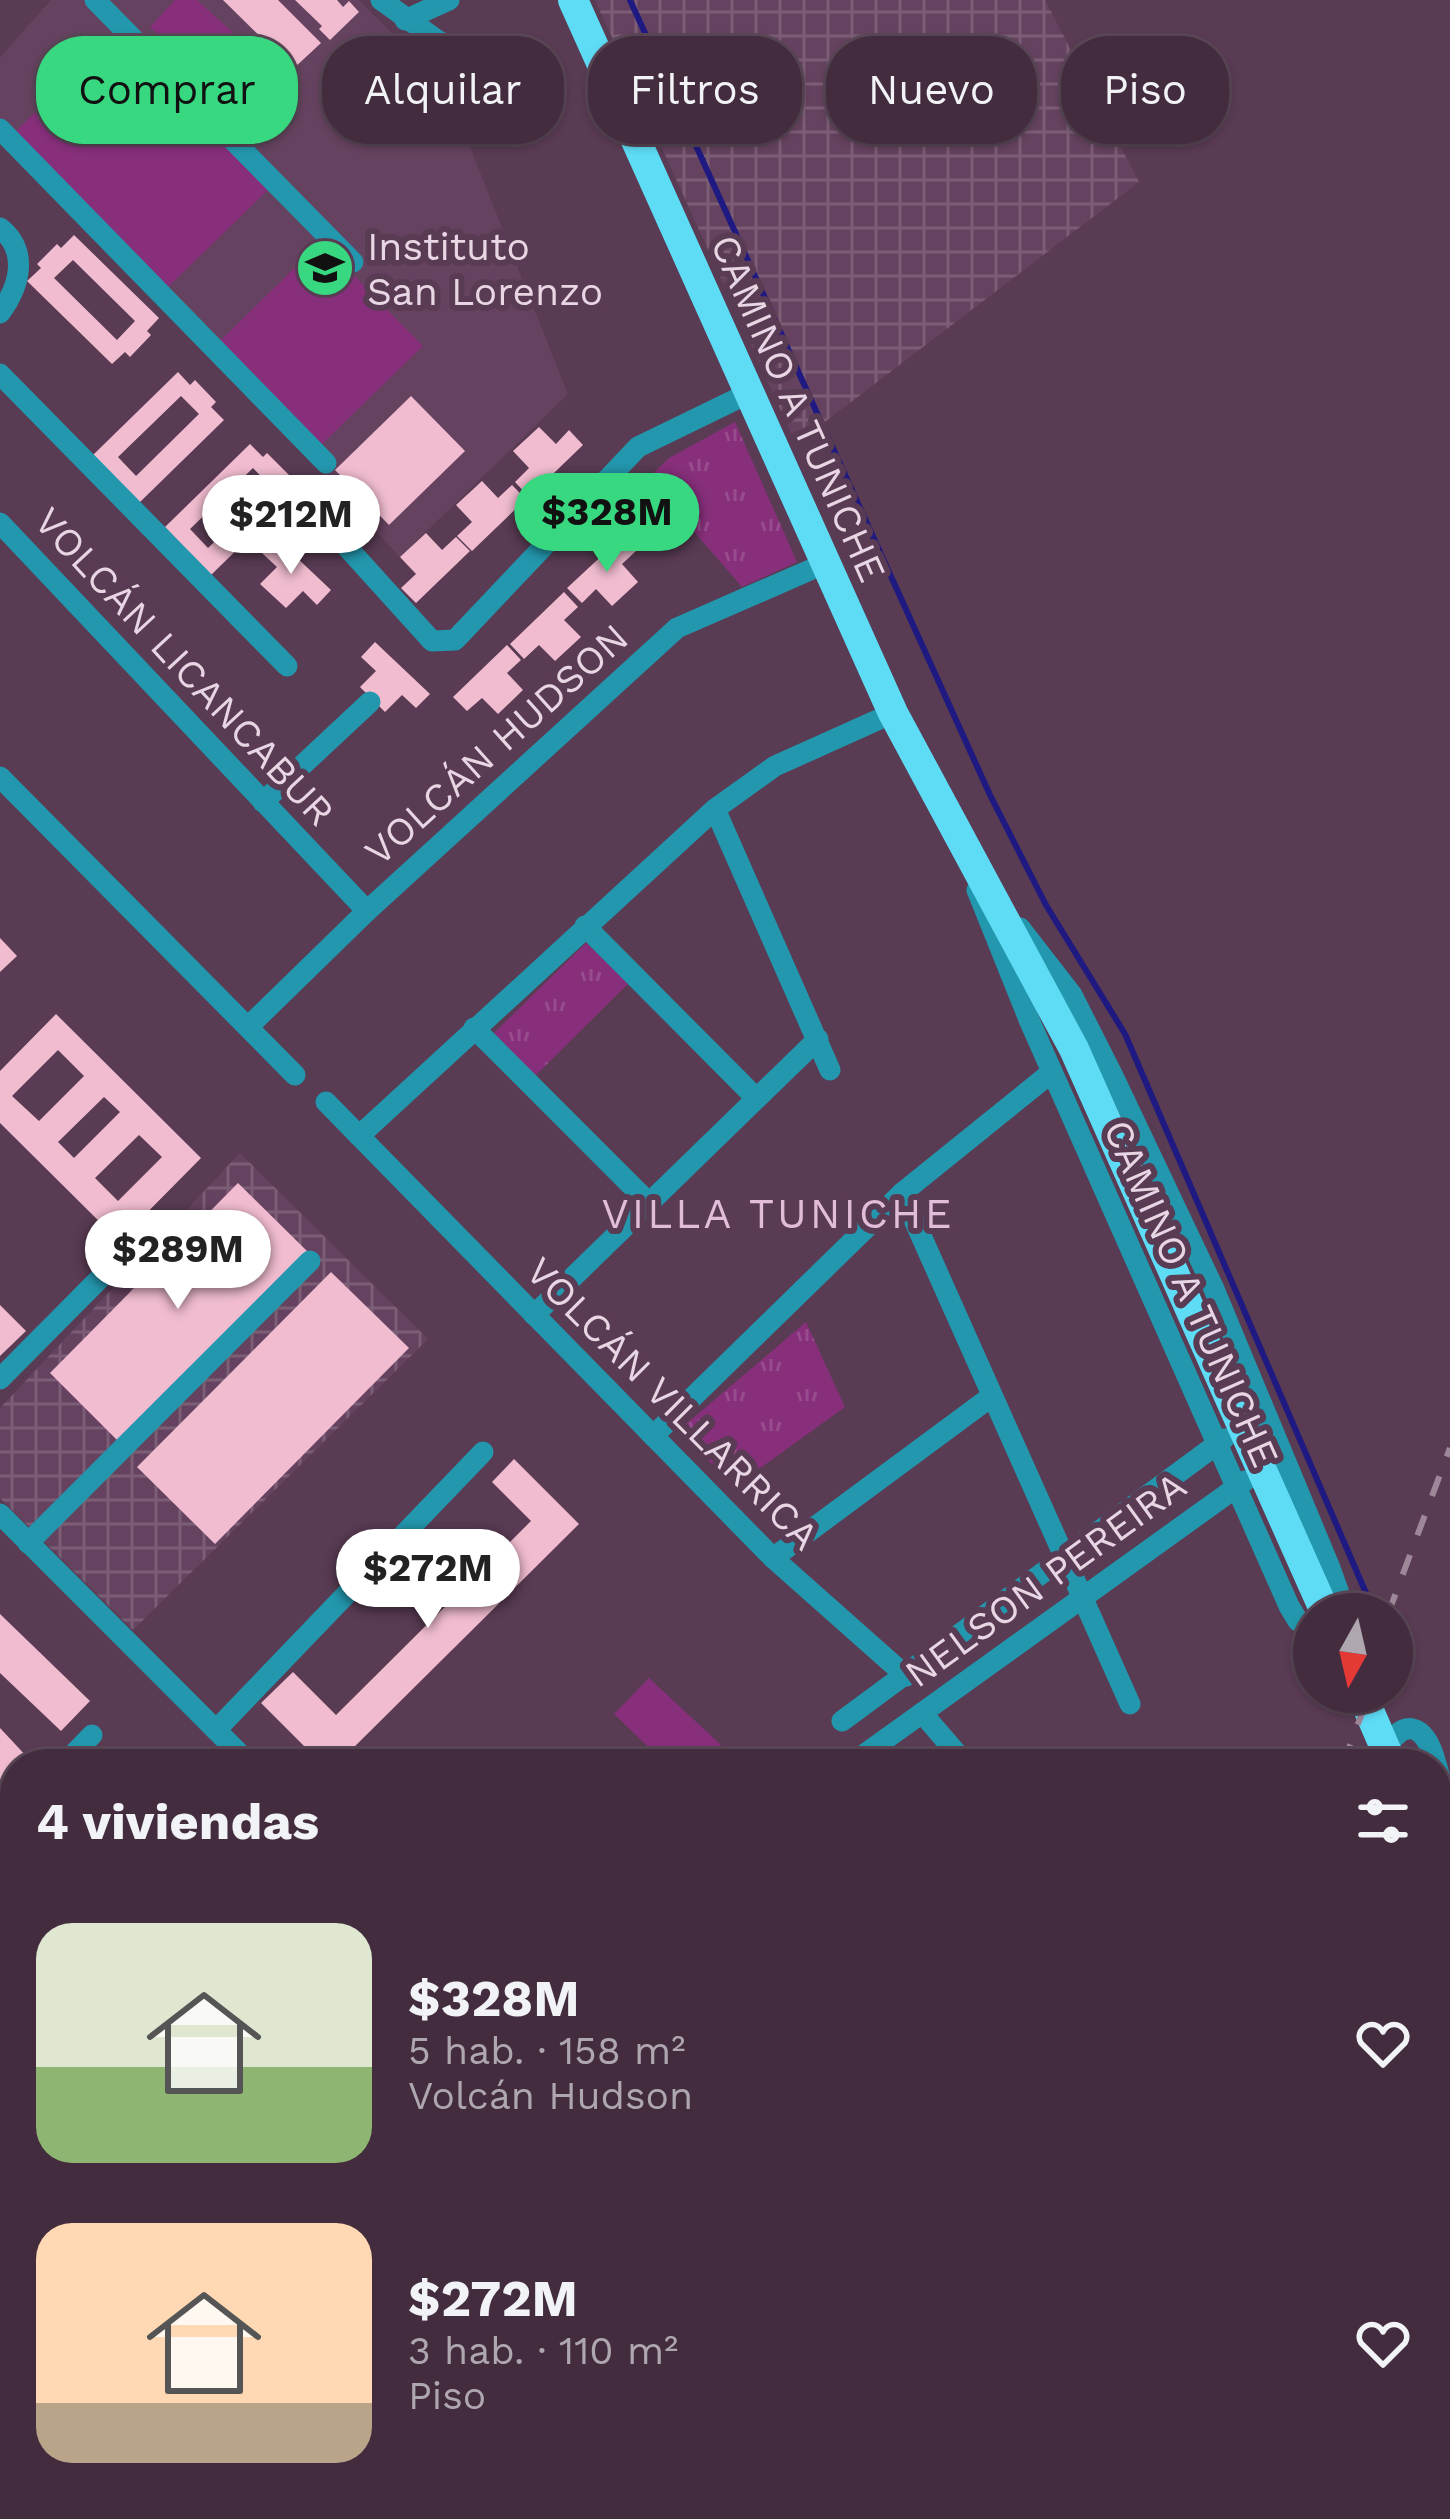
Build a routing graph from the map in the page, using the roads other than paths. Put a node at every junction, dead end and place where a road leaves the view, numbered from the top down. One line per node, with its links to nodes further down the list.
1 (94, 0): 9 (street)
2 (381, 0): 5 (street)
3 (449, 0): 5 (street)
4 (573, 0): 12 (main road, CAMINO A TUNICHE)
5 (405, 20): 6 (street)
6 (434, 36)
7 (0, 129): 13 (street)
8 (0, 228): 10 (street)
9 (353, 262)
10 (0, 313)
11 (0, 374): 17 (street)
12 (749, 393): 14 (street); 16 (main road, CAMINO A TUNICHE)
13 (326, 464)
14 (317, 514)
15 (0, 523): 21 (street, VOLCÁN LICANCABUR)
16 (826, 563): 19 (main road, CAMINO A TUNICHE); 25 (street, VOLCÁN HUDSON)
17 (287, 666)
18 (370, 702): 21 (street)
19 (892, 713): 22 (street); 23 (main road, CAMINO A TUNICHE)
20 (0, 777): 27 (street)
21 (263, 802): 25 (street, VOLCÁN LICANCABUR)
22 (715, 809): 26 (street); 29 (street)
23 (963, 843): 24 (main road, CAMINO A TUNICHE); 31 (street, CAMINO A TUNICHE)
24 (982, 880): 43 (street, CAMINO A TUNICHE); 53 (main road, CAMINO A TUNICHE)
25 (367, 911): 27 (street, VOLCÁN HUDSON)
26 (585, 926): 28 (street); 33 (street)
27 (248, 1027): 32 (street)
28 (474, 1028): 35 (street); 37 (street)
29 (818, 1039): 30 (street); 33 (street)
30 (830, 1070)
31 (1052, 1072): 36 (street); 45 (street, CAMINO A TUNICHE)
32 (295, 1075)
33 (756, 1098): 37 (street)
34 (326, 1102): 35 (street, VOLCÁN VILLARRICA)
35 (358, 1136): 40 (street, VOLCÁN VILLARRICA)
36 (902, 1193): 42 (street); 44 (street)
37 (650, 1204): 40 (street)
38 (310, 1261): 50 (street)
39 (112, 1264): 41 (street)
40 (535, 1315): 44 (street, VOLCÁN VILLARRICA)
41 (0, 1379)
42 (992, 1396): 51 (street); 52 (street)
43 (1265, 1412): 45 (street, NELSON PEREIRA); 47 (street, CAMINO A TUNICHE)
44 (653, 1436): 52 (street, VOLCÁN VILLARRICA)
45 (1216, 1444): 48 (street, CAMINO A TUNICHE); 51 (street, NELSON PEREIRA)
46 (483, 1451): 63 (street)
47 (1283, 1455): 48 (street, NELSON PEREIRA); 54 (street, CAMINO A TUNICHE)
48 (1235, 1487): 55 (street, NELSON PEREIRA); 56 (street, CAMINO A TUNICHE)
49 (4, 1525): 50 (street)
50 (28, 1543): 63 (street)
51 (1064, 1556): 55 (street); 57 (street, NELSON PEREIRA)
52 (773, 1558): 57 (street, VOLCÁN VILLARRICA)
53 (1317, 1593)
54 (1338, 1593)
55 (1082, 1596): 58 (street); 59 (street, NELSON PEREIRA)
56 (1293, 1613)
57 (906, 1676): 61 (street, NELSON PEREIRA); 62 (street)
58 (1130, 1704)
59 (922, 1713): 62 (street, NELSON PEREIRA); 68 (street)
60 (1370, 1713): 69 (main road)
61 (842, 1721)
62 (899, 1729): 67 (street, NELSON PEREIRA)
63 (216, 1730): 66 (street)
64 (92, 1735): 65 (street)
65 (78, 1749)
66 (235, 1749)
67 (872, 1749)
68 (953, 1749)
69 (1386, 1749)
70 (1386, 1749): 71 (street)
71 (1430, 1749)

